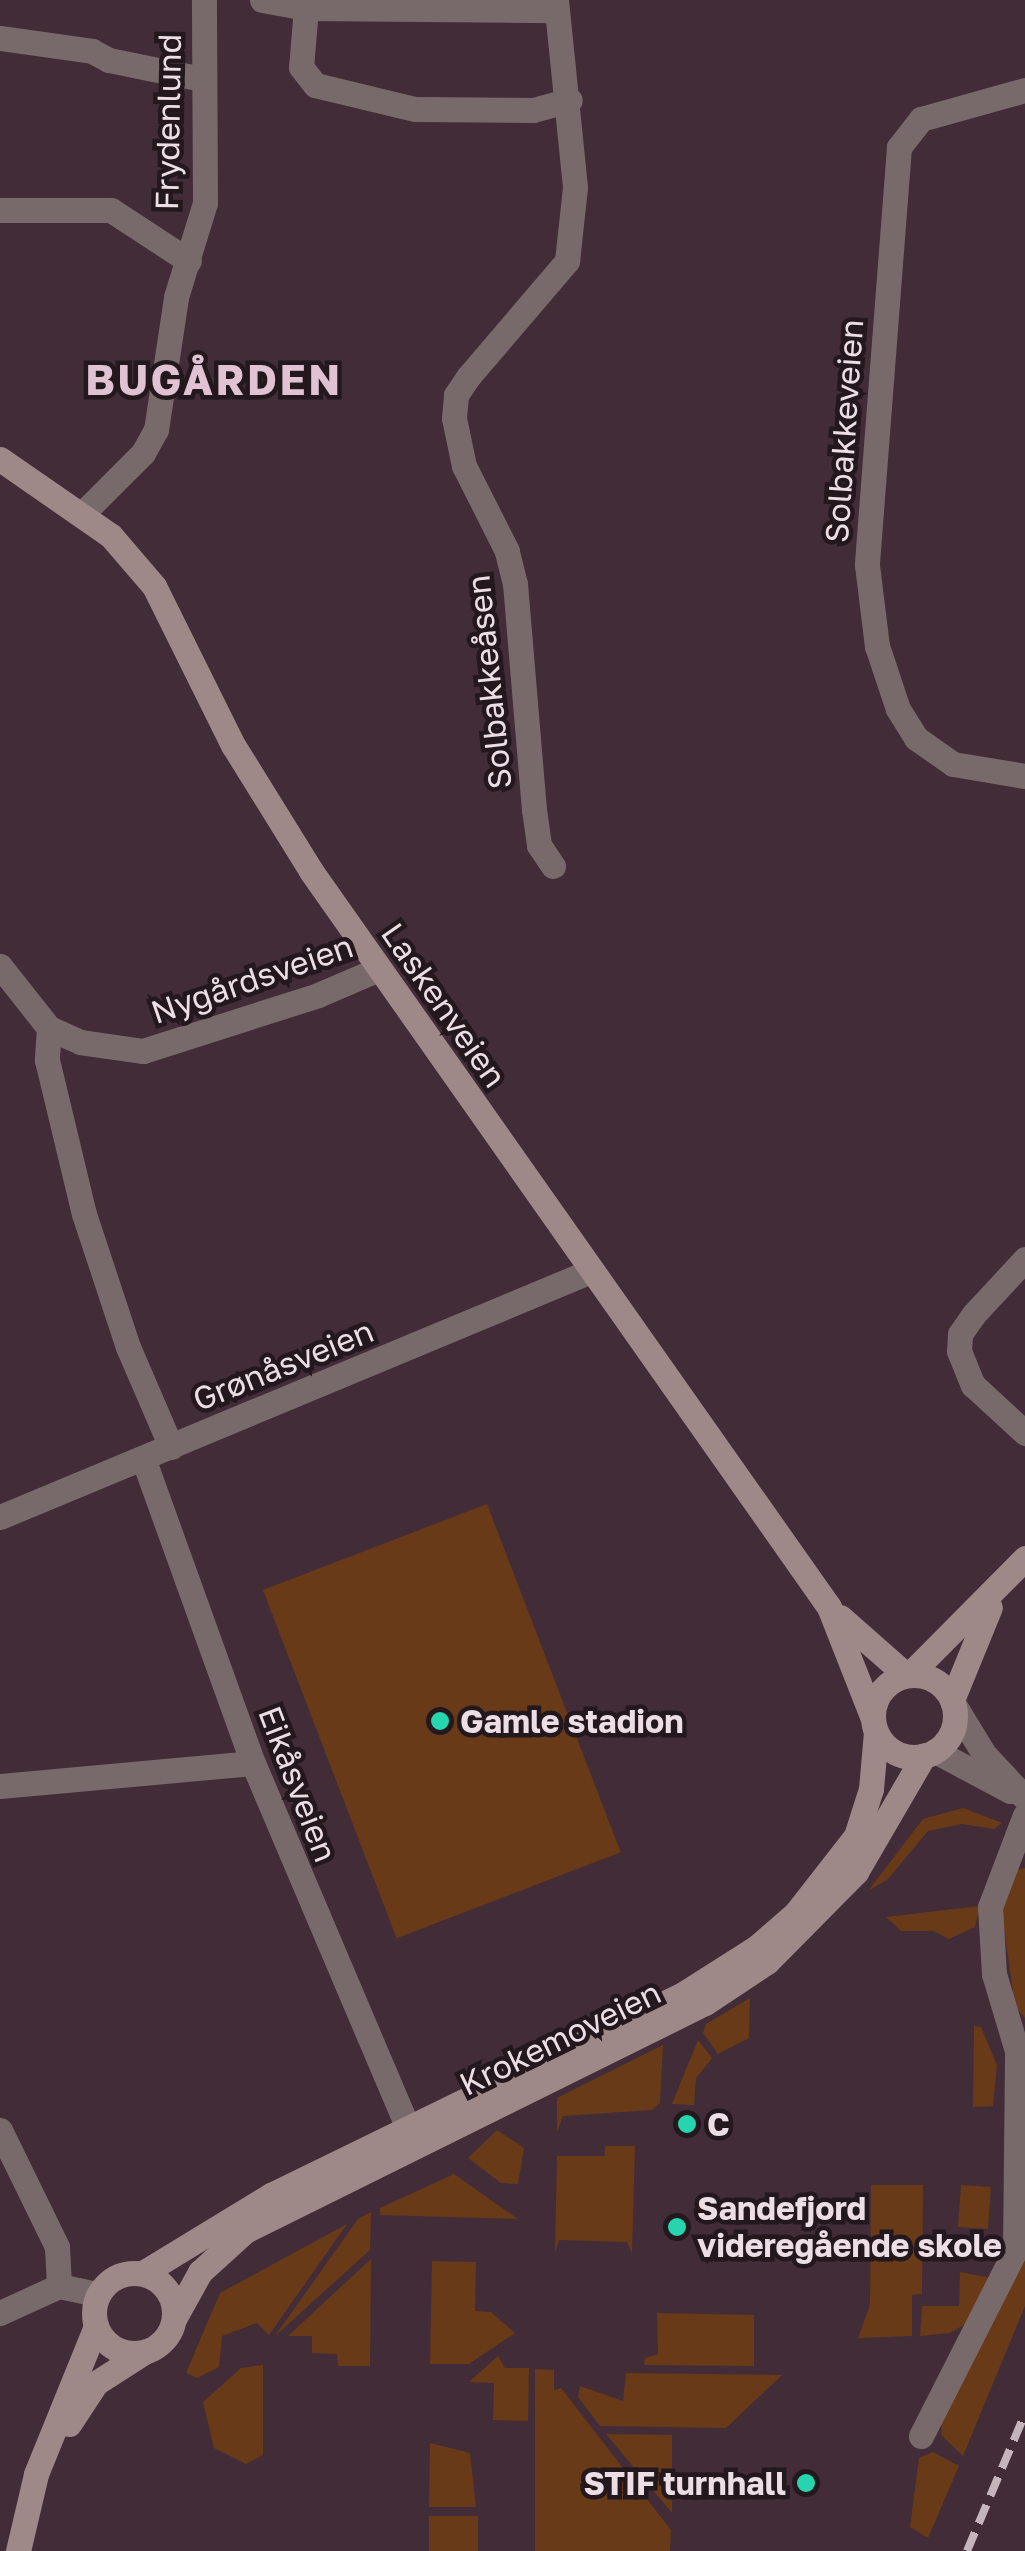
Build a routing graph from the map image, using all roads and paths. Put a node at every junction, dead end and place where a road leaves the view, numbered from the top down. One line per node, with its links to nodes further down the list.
1 (204, 0): 6 (street, Frydenlund)
2 (262, 0): 4 (street)
3 (556, 5): 4 (street); 8 (street, Solbakkeåsen)
4 (306, 8): 8 (street)
5 (0, 38): 6 (street)
6 (202, 79): 10 (street, Frydenlund)
7 (1025, 90): 13 (street, Solbakkeveien)
8 (570, 100): 14 (street, Solbakkeåsen)
9 (0, 210): 10 (street)
10 (189, 261): 12 (street, Frydenlund)
11 (0, 458): 12 (main road, Laskenveien)
12 (83, 512): 16 (main road, Laskenveien)
13 (1025, 776)
14 (553, 866)
15 (0, 966): 17 (street)
16 (379, 969): 17 (street, Nygårdsveien); 19 (main road, Laskenveien)
17 (49, 1028): 21 (street)
18 (1025, 1259): 20 (street)
19 (591, 1271): 21 (street, Grønåsveien); 26 (main road, Laskenveien)
20 (1025, 1434)
21 (170, 1446): 22 (street, Grønåsveien)
22 (143, 1458): 23 (street, Grønåsveien); 31 (street, Eikåsveien)
23 (0, 1517)
24 (1025, 1558): 25 (main road)
25 (999, 1590): 27 (main road); 28 (main road)
26 (829, 1607): 27 (main road, Laskenveien); 29 (main road, Laskenveien)
27 (908, 1675): 28 (main road); 29 (main road)
28 (952, 1702): 30 (main road); 33 (street)
29 (874, 1724): 30 (main road); 35 (main road, Krokemoveien)
30 (929, 1753): 33 (street); 41 (main road, Krokemoveien)
31 (253, 1763): 32 (street); 35 (street, Eikåsveien)
32 (0, 1786)
33 (1025, 1798)
34 (1025, 1814): 44 (street)
35 (408, 2128): 37 (main road, Krokemoveien)
36 (0, 2130): 38 (street)
37 (144, 2273): 39 (main road, Krokemoveien); 41 (main road)
38 (59, 2286): 39 (street); 40 (street)
39 (98, 2294): 42 (main road, Krokemoveien)
40 (0, 2313)
41 (174, 2319): 43 (main road, Krokemoveien)
42 (96, 2326): 43 (main road); 45 (main road, Krokemoveien)
43 (145, 2352): 45 (main road, Krokemoveien)
44 (922, 2436)
45 (36, 2474): 46 (main road, Krokemoveien)
46 (18, 2551)

